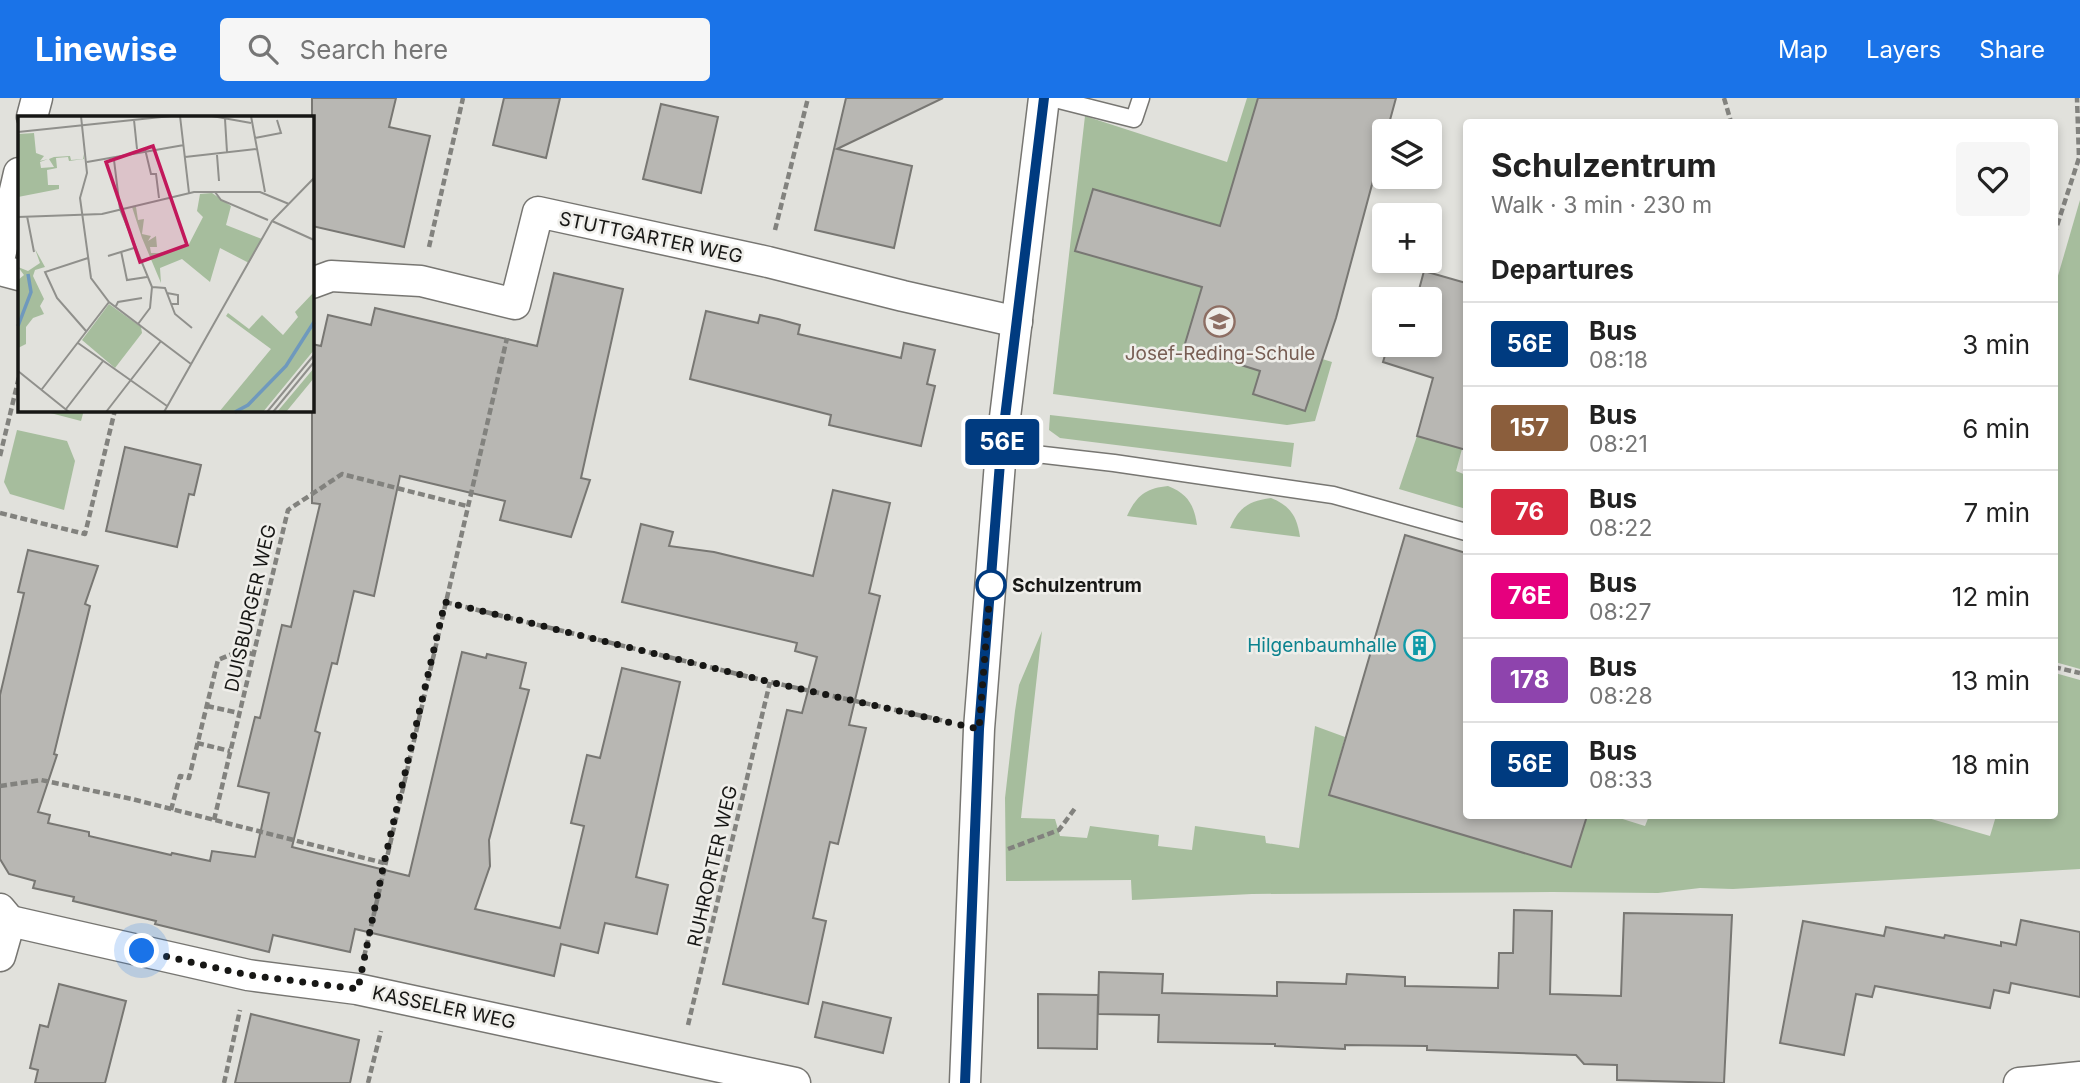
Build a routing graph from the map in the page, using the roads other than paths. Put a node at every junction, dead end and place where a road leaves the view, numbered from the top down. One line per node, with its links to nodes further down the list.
1 (37, 98): 5 (street)
2 (1044, 98): 11 (street)
3 (1051, 98): 4 (lane)
4 (1141, 98)
5 (32, 116)
6 (18, 177): 7 (street)
7 (0, 256)
8 (0, 270): 9 (street)
9 (18, 275)
10 (313, 283): 11 (street, STUTTGARTER WEG)
11 (1017, 321): 12 (street)
12 (1001, 450): 13 (lane); 18 (street)
13 (1463, 531)
14 (5, 915): 15 (street); 17 (street, KASSELER WEG)
15 (0, 956)
16 (2080, 1077): 19 (street)
17 (795, 1083)
18 (965, 1083)
19 (2019, 1083)

